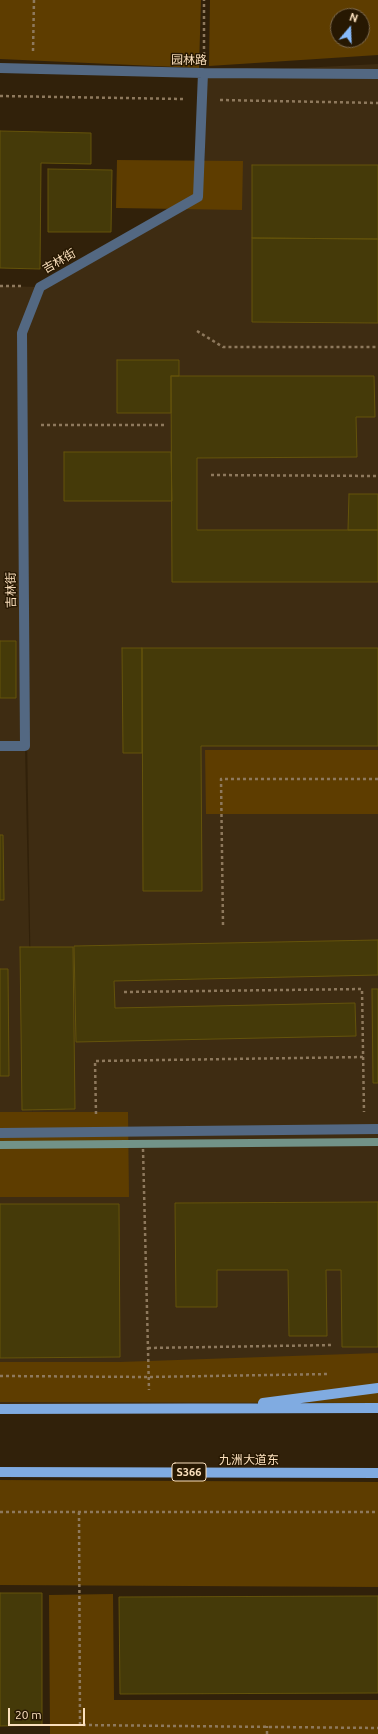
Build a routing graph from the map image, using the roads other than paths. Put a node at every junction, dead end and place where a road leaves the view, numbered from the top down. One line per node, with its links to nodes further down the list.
1 (0, 68): 2 (street, 园林路)
2 (203, 73): 3 (street, 园林路); 4 (street, 吉林街)
3 (378, 74)
4 (0, 746)
5 (378, 1129): 6 (street)
6 (0, 1133)
7 (378, 1388): 8 (main road)
8 (219, 1408): 9 (main road); 10 (main road)
9 (378, 1408)
10 (0, 1409)
11 (0, 1472): 12 (main road, 九洲大道东 / S366)
12 (378, 1473)

